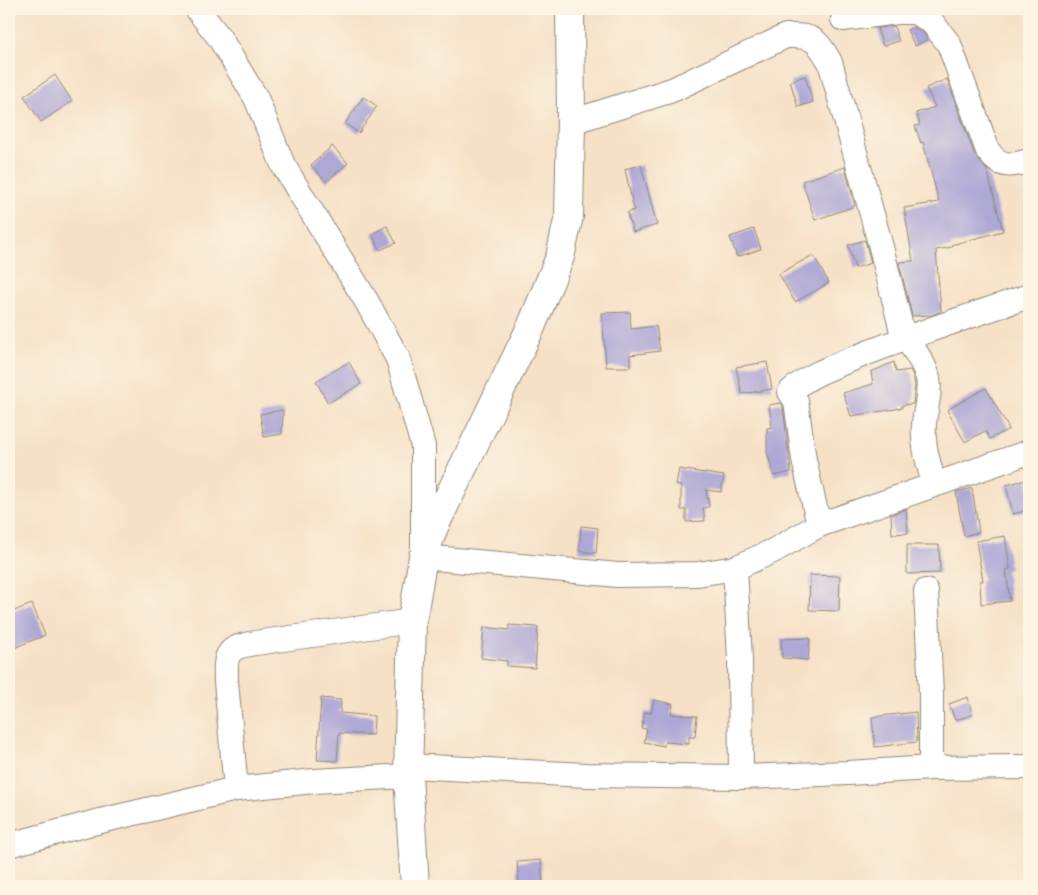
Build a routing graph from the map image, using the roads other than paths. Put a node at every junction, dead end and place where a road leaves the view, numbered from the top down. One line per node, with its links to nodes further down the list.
1 (197, 9): 12 (street)
2 (570, 9): 5 (street)
3 (842, 14): 4 (street); 6 (street)
4 (819, 42): 5 (street); 8 (street)
5 (572, 122): 12 (street)
6 (1029, 162)
7 (1029, 296): 8 (street)
8 (905, 338): 10 (street); 11 (street)
9 (1029, 452): 10 (street)
10 (934, 484): 11 (street)
11 (819, 525): 13 (street)
12 (423, 557): 13 (street); 15 (street)
13 (735, 568): 19 (street)
14 (926, 591): 16 (street)
15 (412, 620): 18 (street); 20 (street)
16 (931, 768): 17 (street); 19 (street)
17 (1029, 768)
18 (408, 771): 19 (street); 20 (street); 22 (street)
19 (741, 777)
20 (236, 789): 21 (street)
21 (9, 845)
22 (415, 886)

